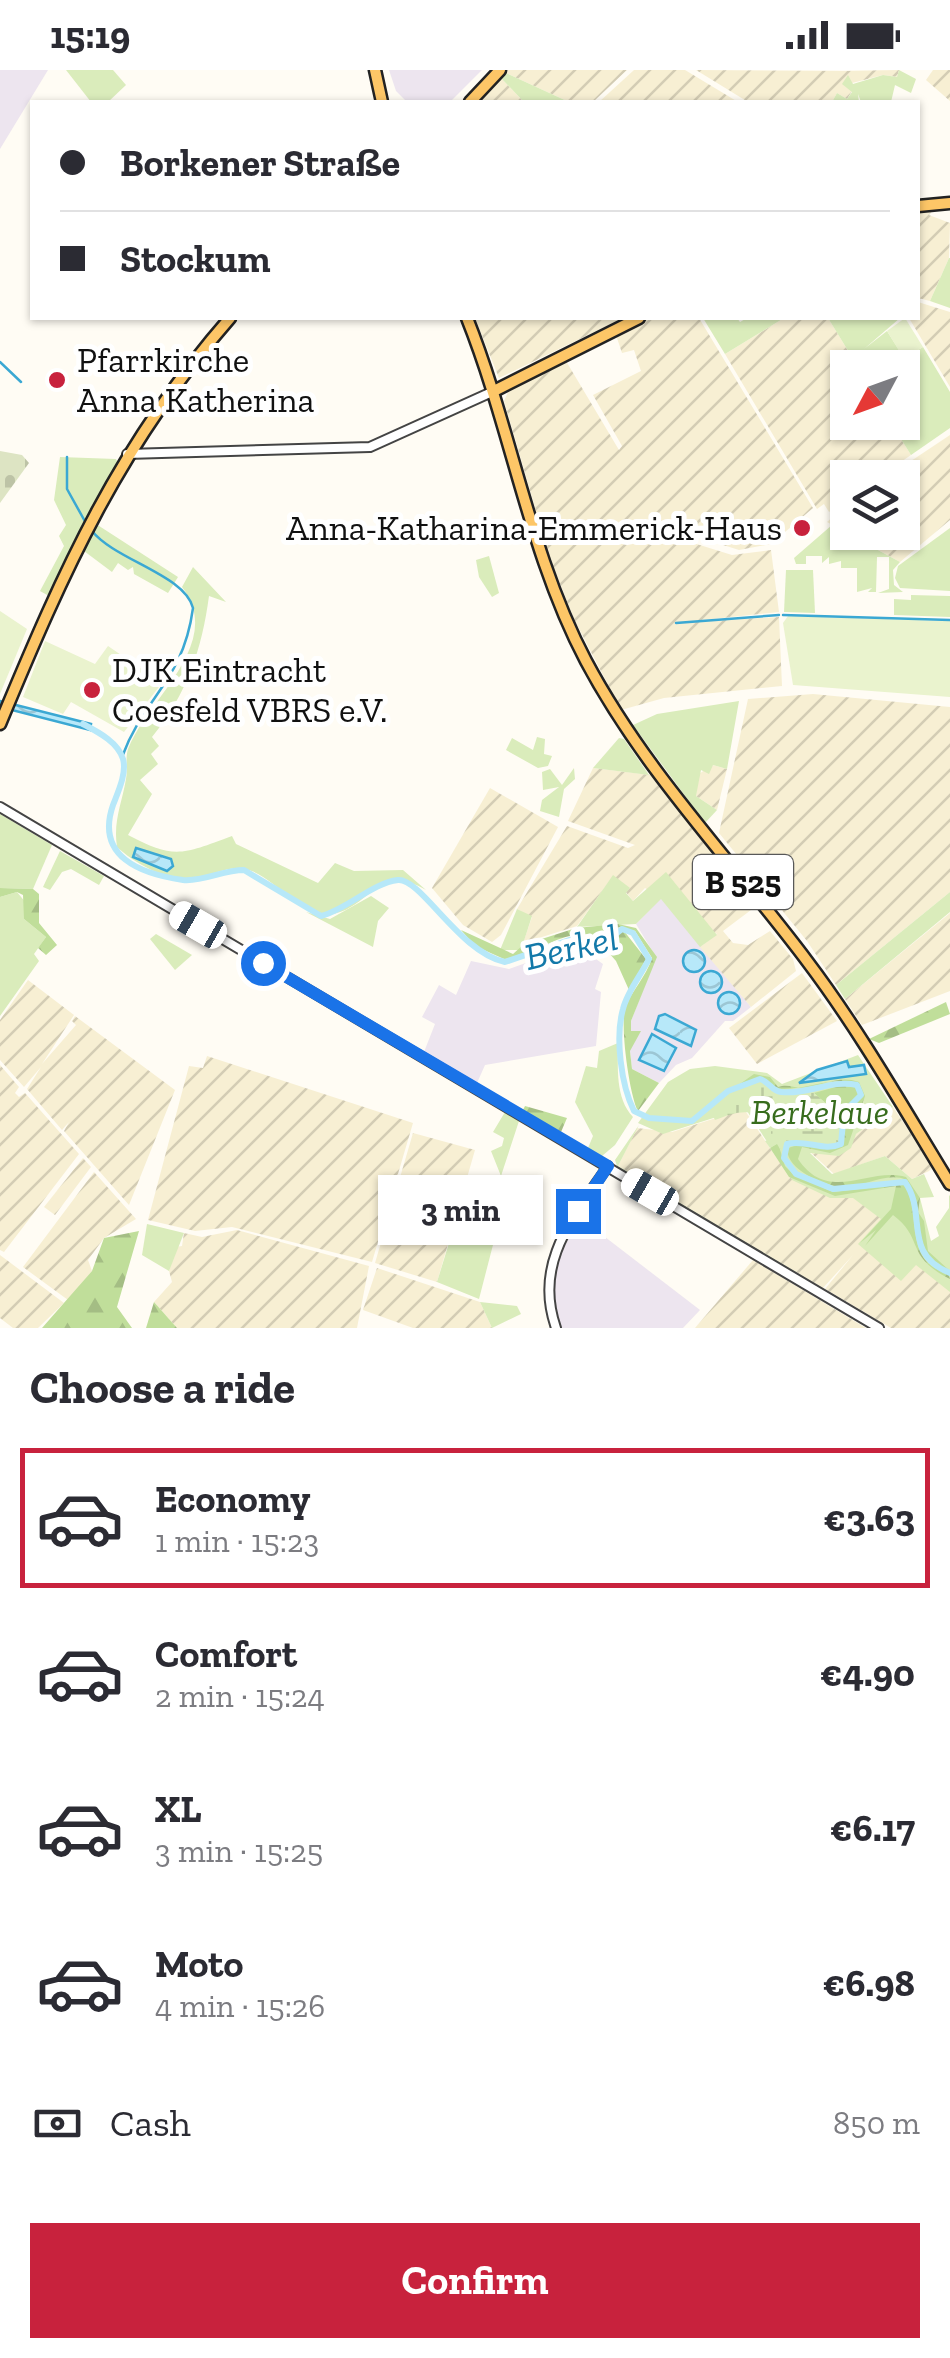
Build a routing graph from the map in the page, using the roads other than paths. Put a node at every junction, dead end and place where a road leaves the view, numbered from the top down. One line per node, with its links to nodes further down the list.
1 (374, 70): 3 (main road)
2 (500, 70): 4 (main road)
3 (382, 100)
4 (472, 100)
5 (950, 203): 6 (main road)
6 (920, 206)
7 (228, 320): 11 (main road)
8 (468, 320): 10 (main road, B 525)
9 (635, 320): 10 (main road)
10 (494, 391): 11 (street); 15 (main road, B 525)
11 (127, 454): 12 (main road)
12 (2, 720)
13 (0, 807): 14 (street)
14 (608, 1166): 16 (street); 17 (street)
15 (950, 1184)
16 (556, 1328)
17 (880, 1328)

